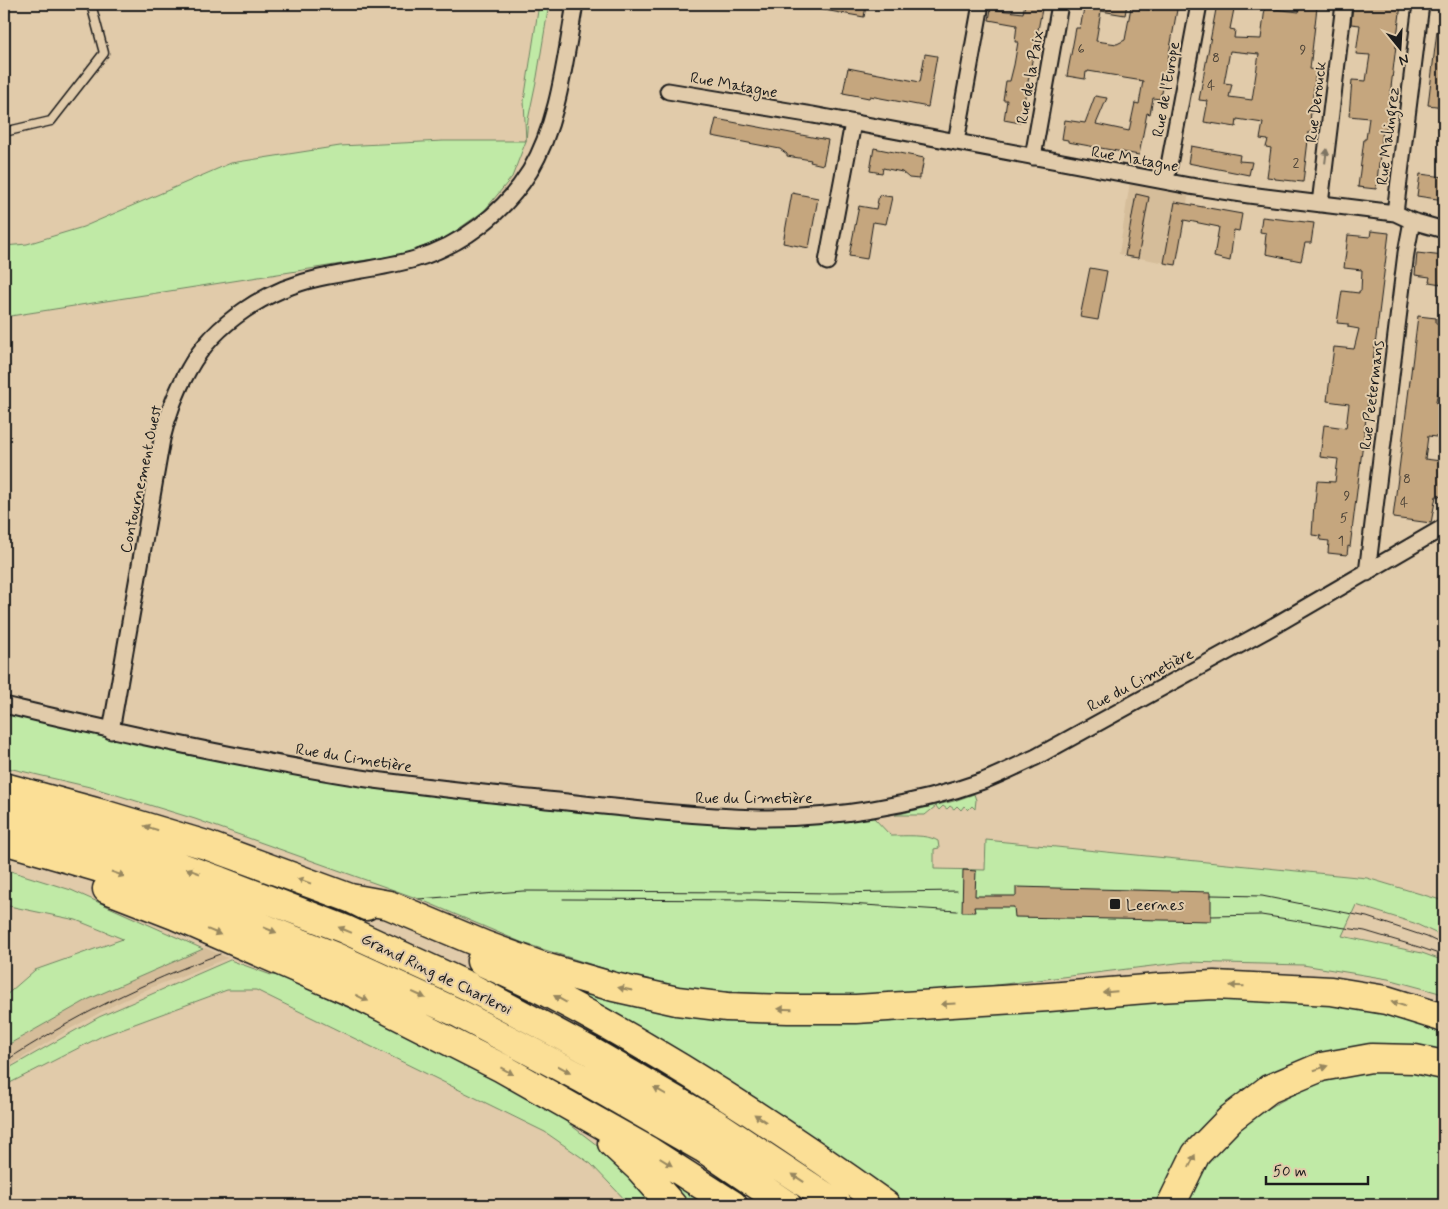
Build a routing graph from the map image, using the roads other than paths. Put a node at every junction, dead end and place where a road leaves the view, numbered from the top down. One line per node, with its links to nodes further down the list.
1 (91, 4): 10 (lane)
2 (575, 4): 22 (street, Contournement Ouest)
3 (982, 4): 11 (street)
4 (1060, 4): 12 (street, Rue de la Paix)
5 (1199, 4): 13 (street, Rue de l'Europe)
6 (1344, 4): 14 (street, Rue Derouck, one-way to 6)
7 (1421, 4): 15 (street, Rue Malingrez)
8 (668, 91): 9 (street, Rue Matagne)
9 (853, 123): 11 (street, Rue Matagne); 18 (street)
10 (4, 132)
11 (956, 142): 12 (street, Rue Matagne)
12 (1033, 157): 13 (street, Rue Matagne)
13 (1166, 181): 14 (street, Rue Matagne)
14 (1320, 204): 15 (street, Rue Matagne)
15 (1395, 213): 16 (street, Rue Matagne)
16 (1412, 221): 17 (street, Rue Matagne); 20 (street, Rue Peetermans)
17 (1444, 230)
18 (827, 262)
19 (1444, 527): 20 (street, Rue du Cimetière)
20 (1367, 573): 22 (street, Rue du Cimetière)
21 (4, 705): 22 (street, Rue du Cimetière)
22 (111, 731)
23 (4, 787): 27 (highway, one-way to 23)
24 (4, 811): 34 (highway, Grand Ring de Charleroi, one-way to 24)
25 (4, 840): 33 (highway, Grand Ring de Charleroi, one-way to 33)
26 (4, 855): 30 (highway, one-way to 30)
27 (350, 898): 28 (highway, one-way to 27); 35 (highway, one-way to 27)
28 (1444, 1018)
29 (1444, 1065): 36 (highway, one-way to 29)
30 (578, 1112): 31 (highway); 32 (highway, one-way to 32)
31 (672, 1205)
32 (733, 1205)
33 (787, 1205)
34 (838, 1205)
35 (886, 1205)
36 (1171, 1205)

